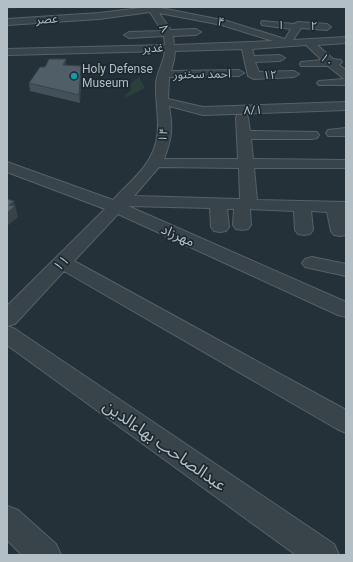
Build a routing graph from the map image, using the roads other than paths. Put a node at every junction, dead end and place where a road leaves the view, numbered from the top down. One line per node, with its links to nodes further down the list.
1 (155, 8): 4 (street, عصر); 7 (street, ۸); 19 (street, ۴)
2 (78, 10): 4 (street)
3 (28, 15): 4 (street); 5 (street, عصر); 6 (street, عصر)
4 (71, 18): 5 (street, عصر)
5 (48, 19): 12 (street)
6 (11, 21)
7 (164, 22): 8 (street); 14 (street, ۸)
8 (192, 22)
9 (265, 24): 10 (street, ۱)
10 (297, 27): 11 (street, ۲); 19 (street, ۲)
11 (327, 27)
12 (54, 29)
13 (196, 32): 14 (street)
14 (168, 33): 15 (street); 22 (street, ۸)
15 (129, 35)
16 (346, 36): 18 (street)
17 (346, 40): 18 (street)
18 (304, 42): 19 (street, غدیر); 25 (street, ۱۰)
19 (287, 43): 20 (street, غدیر)
20 (246, 46): 22 (street, غدیر); 24 (street, ۱۲)
21 (7, 52): 22 (street, غدیر)
22 (172, 56): 29 (street, ۱۴)
23 (280, 58): 24 (street)
24 (243, 59): 30 (street, ۱۲)
25 (329, 62): 26 (street); 27 (street); 31 (street, ۱۰)
26 (346, 62)
27 (305, 64)
28 (240, 73): 29 (street, احمد سخنور)
29 (164, 74): 34 (street, ۱۴)
30 (294, 74)
31 (346, 76)
32 (346, 82): 33 (street)
33 (323, 83)
34 (162, 101): 35 (street, ۸/۱); 39 (street, ۱۴)
35 (346, 106)
36 (242, 118): 37 (street)
37 (243, 135): 38 (street); 40 (street)
38 (312, 135)
39 (155, 163): 40 (street); 45 (street, ۱۴)
40 (246, 164): 41 (street); 47 (street)
41 (346, 164)
42 (7, 167): 45 (street, مهرزاد)
43 (298, 200): 44 (street); 47 (street); 50 (street)
44 (330, 203): 51 (street)
45 (118, 204): 46 (street); 52 (street, ۱۱); 55 (street, مهرزاد)
46 (218, 204): 47 (street); 49 (street)
47 (246, 204): 48 (street)
48 (242, 225)
49 (220, 227)
50 (304, 230)
51 (340, 231)
52 (62, 262): 56 (street, ۱۱); 58 (street)
53 (312, 263): 54 (street)
54 (346, 270)
55 (346, 310)
56 (7, 319)
57 (7, 334): 61 (street, عبدالصاحب بهاءالدین)
58 (346, 422)
59 (7, 520): 60 (street)
60 (45, 555)
61 (323, 555)

